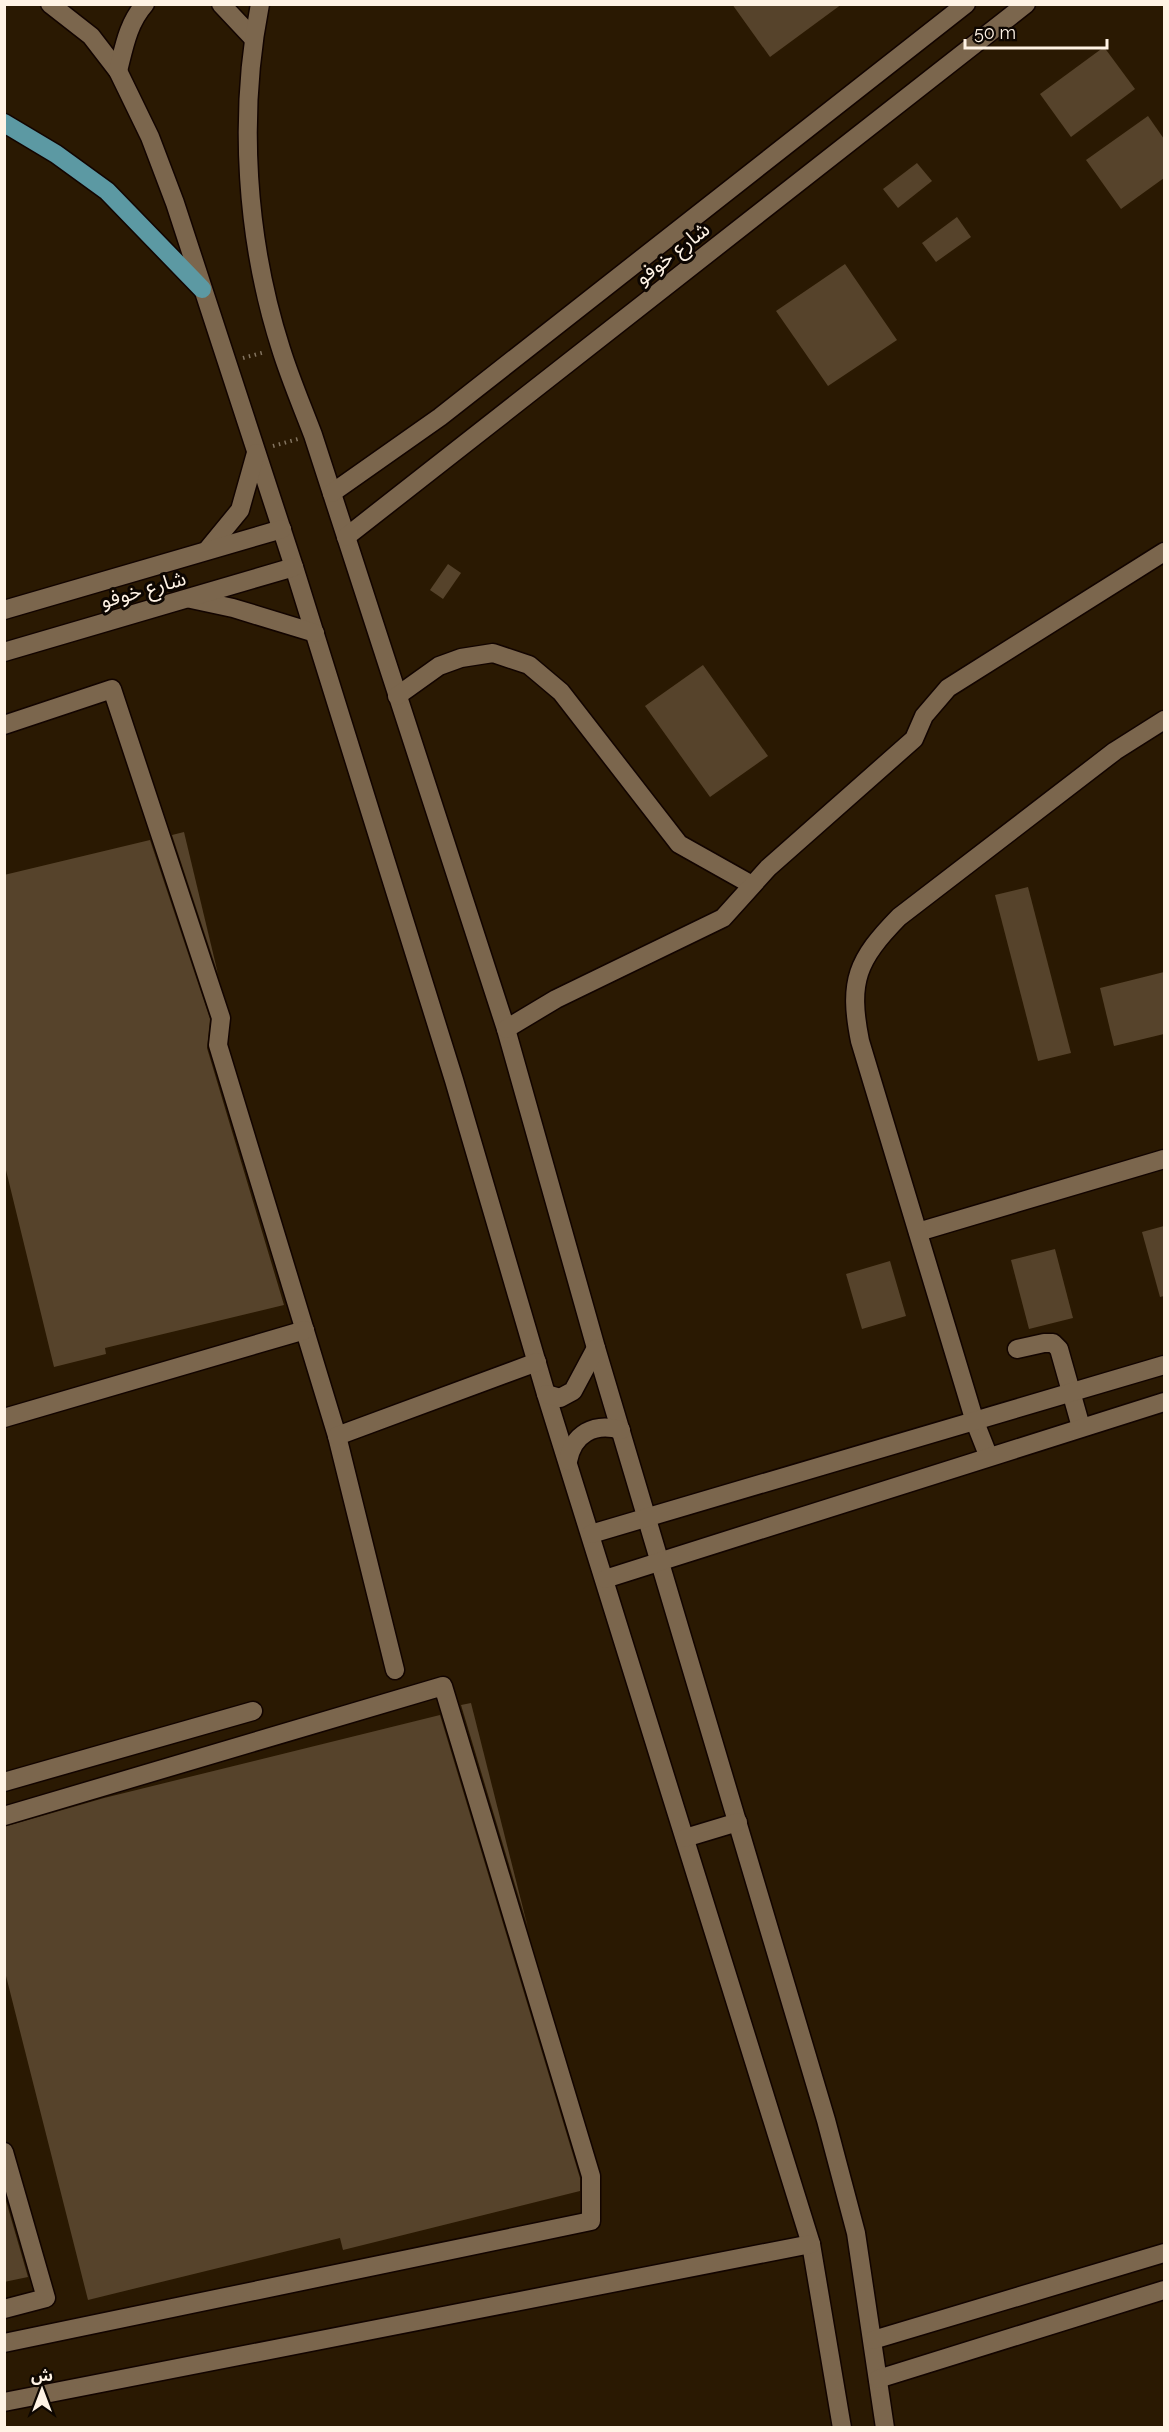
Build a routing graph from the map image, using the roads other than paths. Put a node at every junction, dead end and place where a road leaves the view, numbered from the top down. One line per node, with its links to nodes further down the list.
1 (50, 4): 8 (street)
2 (146, 4): 8 (street)
3 (221, 4): 7 (street)
4 (260, 4): 7 (street)
5 (966, 4): 12 (street, شارع خوفو)
6 (1026, 4): 14 (street, شارع خوفو)
7 (253, 38): 12 (street)
8 (118, 71): 10 (street)
9 (4, 123): 10 (main road)
10 (202, 289): 11 (street)
11 (256, 451): 13 (street); 15 (street)
12 (332, 494): 14 (street)
13 (282, 529): 15 (street, شارع خوفو); 17 (street)
14 (346, 537): 22 (street)
15 (207, 550): 19 (street, شارع خوفو)
16 (1164, 552): 25 (street)
17 (294, 567): 18 (street, شارع خوفو); 20 (street)
18 (189, 599): 20 (street); 21 (street, شارع خوفو)
19 (4, 610)
20 (315, 633): 32 (street)
21 (4, 652)
22 (397, 696): 25 (street); 26 (street)
23 (1164, 720): 28 (street)
24 (4, 725): 29 (street)
25 (753, 885): 26 (street)
26 (506, 1029): 30 (street)
27 (1164, 1160): 28 (street)
28 (918, 1232): 38 (street)
29 (305, 1330): 37 (street); 41 (street)
30 (596, 1348): 35 (street); 40 (street)
31 (1017, 1349): 34 (street)
32 (537, 1362): 35 (street); 41 (street)
33 (1164, 1365): 34 (street)
34 (1072, 1393): 38 (street); 39 (street)
35 (546, 1394): 43 (street)
36 (1164, 1402): 39 (street)
37 (4, 1418)
38 (975, 1422): 42 (street); 44 (street)
39 (1081, 1427): 42 (street)
40 (621, 1430): 43 (street); 44 (street)
41 (337, 1436): 48 (street)
42 (988, 1455): 46 (street)
43 (567, 1461): 45 (street)
44 (647, 1519): 45 (street); 46 (street)
45 (591, 1534): 47 (street)
46 (661, 1562): 47 (street); 52 (street)
47 (605, 1579): 53 (street)
48 (395, 1670)
49 (253, 1711): 50 (street)
50 (4, 1782)
51 (4, 1816): 60 (street)
52 (738, 1822): 53 (street); 59 (street)
53 (685, 1838): 55 (street)
54 (4, 2152): 58 (street)
55 (810, 2244): 62 (street); 63 (street)
56 (1164, 2253): 59 (street)
57 (1164, 2290): 61 (street)
58 (4, 2309)
59 (873, 2340): 61 (street)
60 (4, 2343)
61 (878, 2379): 64 (street)
62 (4, 2402)
63 (842, 2427)
64 (885, 2427)

